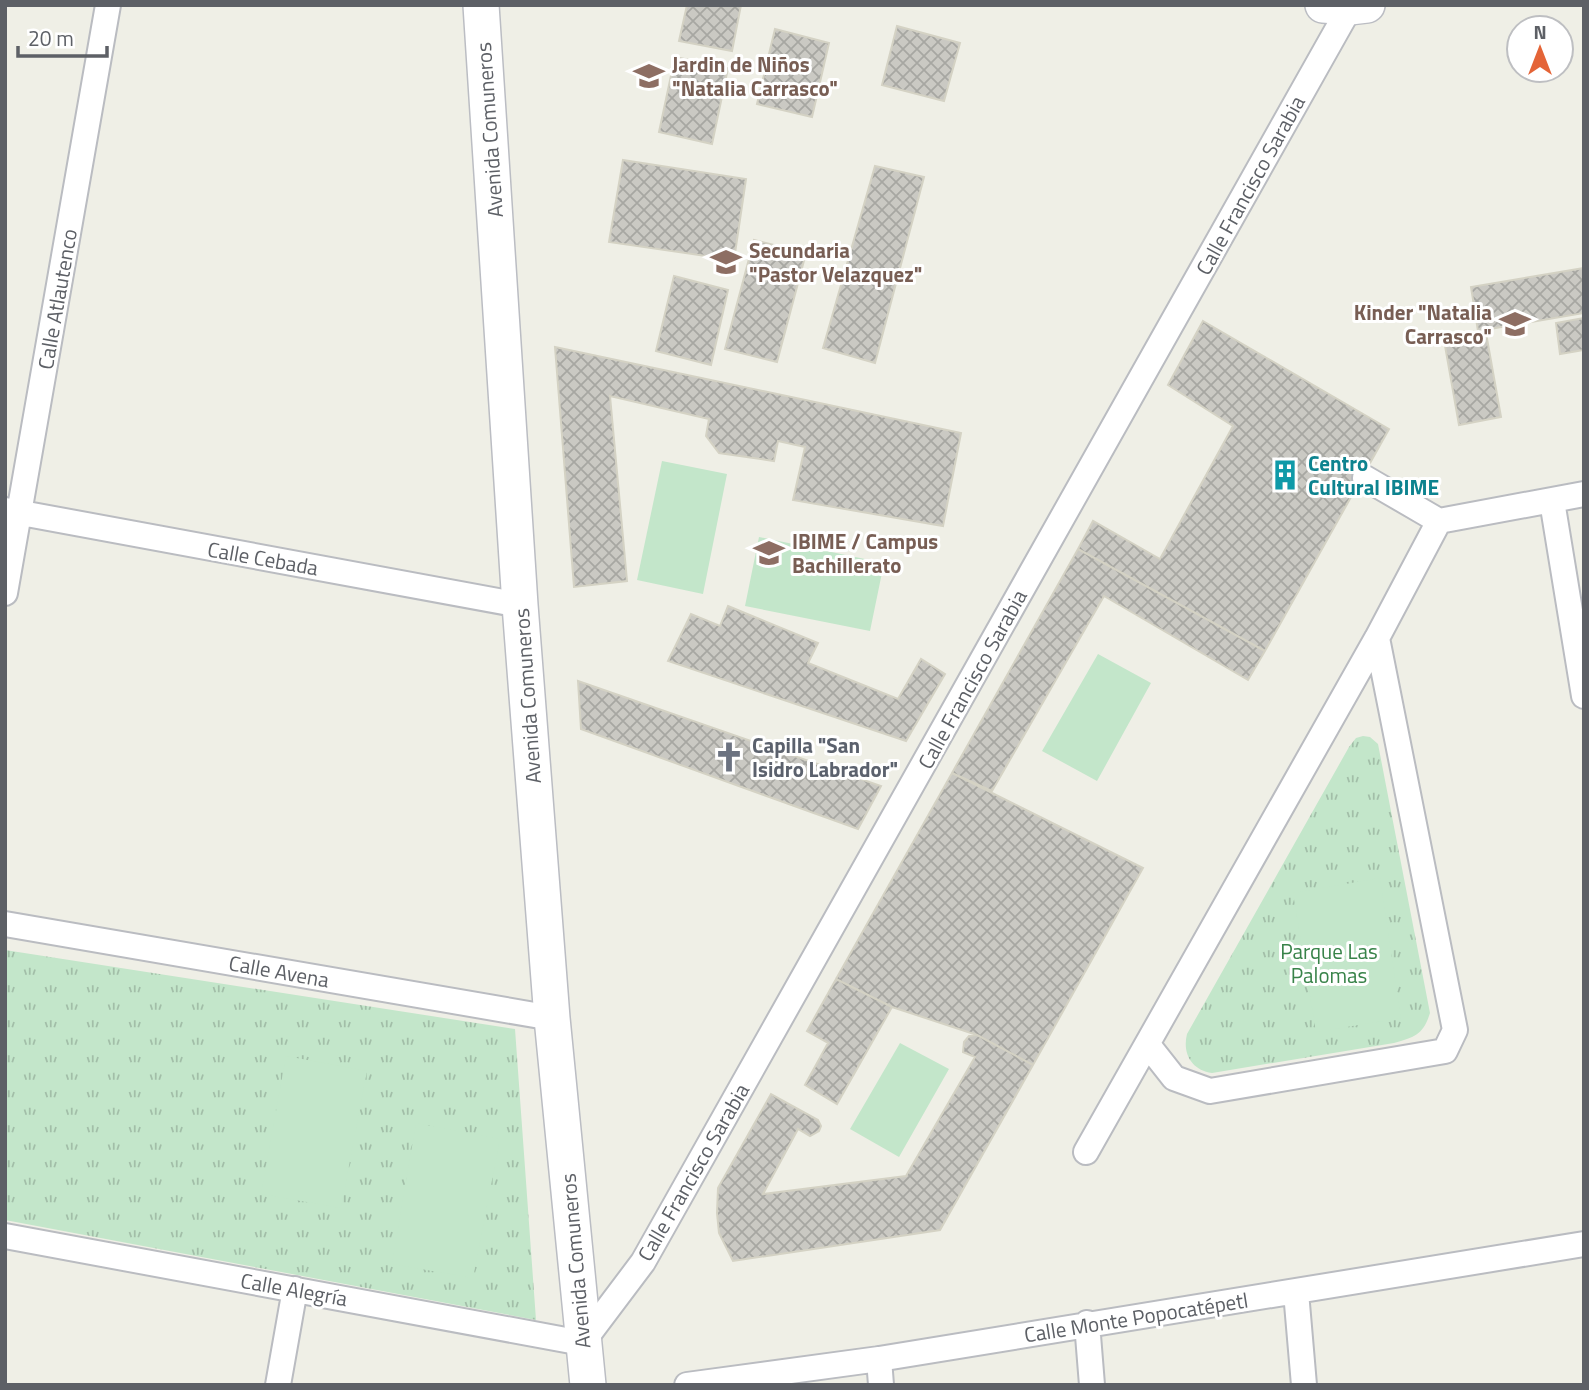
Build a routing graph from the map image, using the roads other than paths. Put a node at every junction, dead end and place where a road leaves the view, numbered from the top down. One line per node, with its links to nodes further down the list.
1 (108, 5): 7 (street, Calle Atlautenco)
2 (481, 5): 10 (main road, Avenida Comuneros)
3 (1347, 6): 22 (street, Calle Francisco Sarabia)
4 (1365, 478): 8 (street)
5 (1584, 494): 6 (street)
6 (1552, 500): 8 (street); 12 (street)
7 (12, 512): 9 (street, Calle Atlautenco); 10 (street, Calle Cebada)
8 (1438, 521): 11 (street)
9 (5, 593)
10 (520, 605): 14 (main road, Avenida Comuneros)
11 (1377, 638): 15 (street); 15 (street)
12 (1584, 696)
13 (5, 924): 14 (street, Calle Avena)
14 (552, 1018): 22 (main road, Avenida Comuneros)
15 (1148, 1045): 16 (street)
16 (1086, 1152)
17 (5, 1236): 19 (street, Calle Alegría)
18 (1584, 1244): 20 (street, Calle Monte Popocatépetl)
19 (295, 1289): 22 (street, Calle Alegría); 24 (street)
20 (1296, 1292): 21 (street, Calle Monte Popocatépetl); 29 (street)
21 (1087, 1323): 23 (street, Calle Monte Popocatépetl); 28 (street)
22 (582, 1343): 25 (main road, Avenida Comuneros)
23 (879, 1359): 26 (street, Calle Monte Popocatépetl); 27 (street)
24 (278, 1385)
25 (588, 1385)
26 (687, 1385)
27 (881, 1385)
28 (1092, 1385)
29 (1304, 1385)

